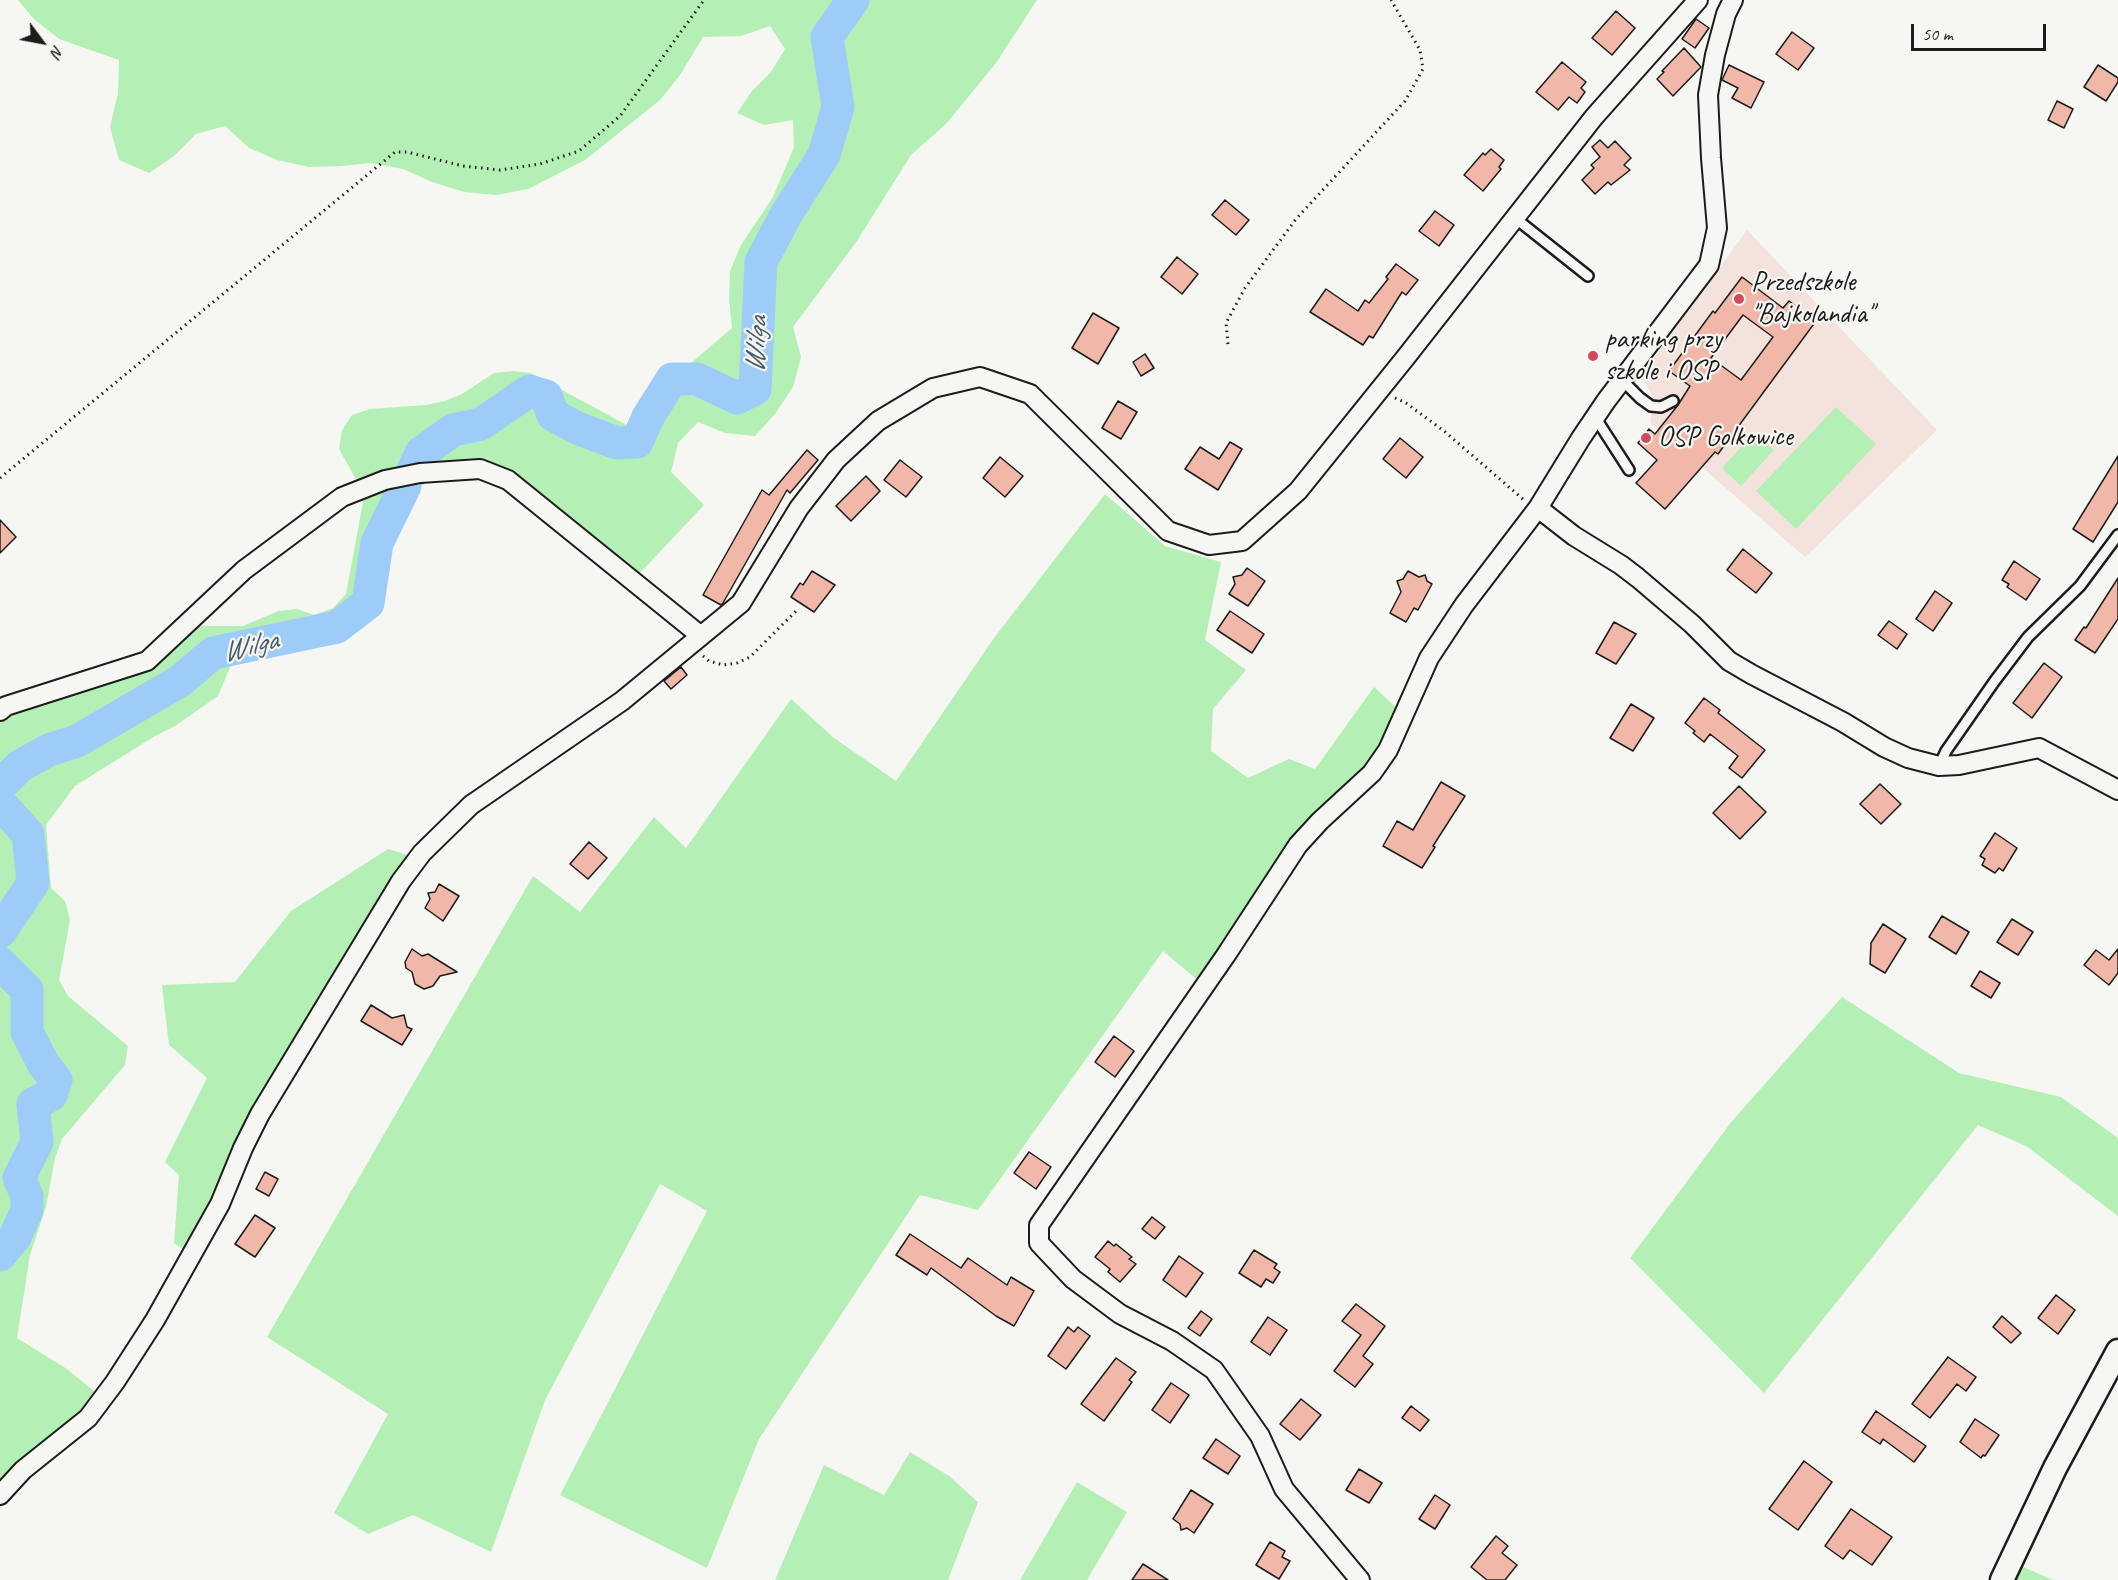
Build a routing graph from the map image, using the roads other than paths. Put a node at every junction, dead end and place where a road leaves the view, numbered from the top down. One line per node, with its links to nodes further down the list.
1 (1698, 0): 3 (street)
2 (1732, 0): 5 (street)
3 (1515, 218): 4 (lane); 11 (street)
4 (1587, 276)
5 (1622, 380): 6 (lane); 7 (street)
6 (1673, 401)
7 (1594, 417): 8 (lane); 9 (street)
8 (1629, 470)
9 (1538, 508): 13 (street); 17 (street)
10 (2118, 535): 13 (lane)
11 (696, 640): 12 (street); 16 (street)
12 (0, 711)
13 (1940, 766): 14 (street)
14 (2118, 790)
15 (2118, 1351): 18 (street)
16 (0, 1495)
17 (1360, 1580)
18 (2002, 1580)

